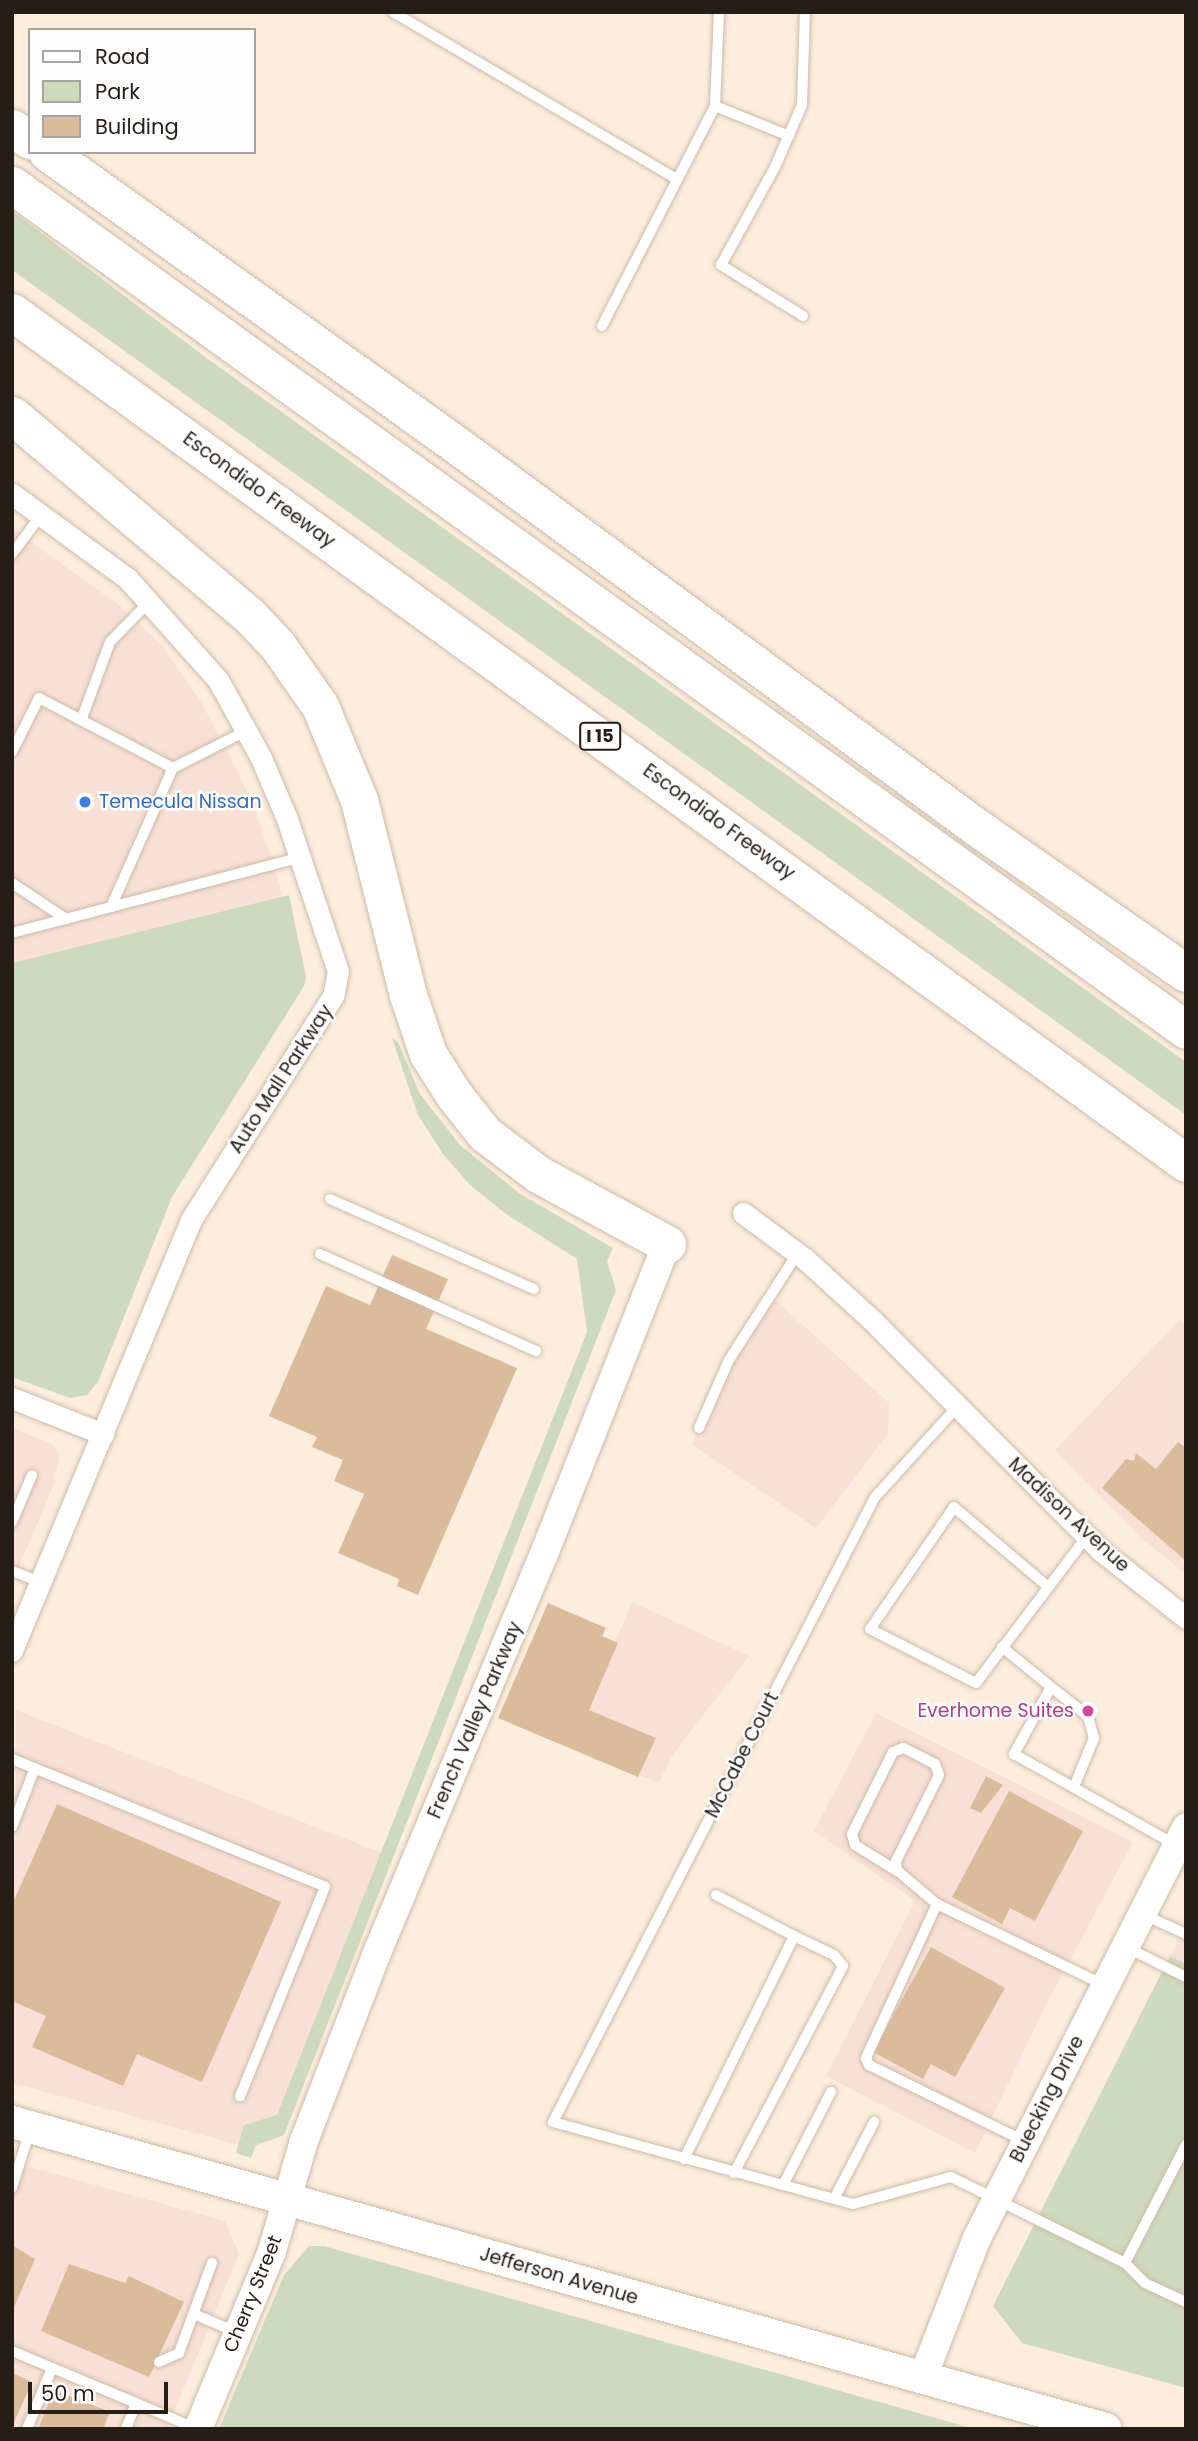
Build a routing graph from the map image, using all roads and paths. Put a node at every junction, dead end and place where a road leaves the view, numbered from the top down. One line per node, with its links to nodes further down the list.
1 (393, 12): 9 (lane)
2 (719, 12): 4 (lane)
3 (805, 12): 6 (lane)
4 (715, 106): 6 (lane); 9 (lane)
5 (12, 128): 7 (highway)
6 (789, 136): 12 (lane)
7 (28, 139)
8 (50, 154): 28 (highway)
9 (676, 179): 13 (lane)
10 (12, 185): 29 (highway)
11 (12, 312): 30 (highway, Escondido Freeway / I 15)
12 (803, 316)
13 (602, 326)
14 (12, 415): 33 (highway)
15 (12, 494): 16 (street, Auto Mall Parkway)
16 (41, 515): 17 (lane); 18 (street, Auto Mall Parkway)
17 (12, 554)
18 (149, 602): 19 (lane); 20 (street, Auto Mall Parkway)
19 (82, 718): 21 (lane); 22 (lane)
20 (246, 731): 22 (lane); 23 (street, Auto Mall Parkway)
21 (12, 752)
22 (173, 768): 25 (lane)
23 (302, 857): 25 (lane); 41 (street, Auto Mall Parkway)
24 (12, 883): 26 (lane)
25 (111, 907): 26 (lane)
26 (66, 919): 27 (lane)
27 (12, 933)
28 (1186, 973)
29 (1186, 1030)
30 (1186, 1163)
31 (330, 1199): 36 (lane)
32 (743, 1213): 35 (street, Madison Avenue)
33 (667, 1244): 76 (main road, French Valley Parkway)
34 (320, 1254): 37 (lane)
35 (797, 1254): 39 (street, Madison Avenue); 40 (lane)
36 (534, 1289)
37 (536, 1351)
38 (12, 1398): 41 (street)
39 (957, 1407): 44 (street, Madison Avenue); 72 (lane, McCabe Court)
40 (699, 1428)
41 (103, 1434): 46 (street, Auto Mall Parkway)
42 (32, 1475): 43 (lane)
43 (12, 1522)
44 (1087, 1536): 47 (lane); 48 (street, Madison Avenue)
45 (12, 1571): 46 (lane)
46 (41, 1582): 50 (street, Auto Mall Parkway)
47 (1047, 1586): 49 (lane); 49 (lane)
48 (1186, 1618)
49 (1002, 1647): 51 (lane)
50 (12, 1651)
51 (1051, 1687): 54 (lane); 54 (lane)
52 (12, 1759): 53 (lane)
53 (35, 1768): 55 (lane); 67 (lane)
54 (1074, 1787): 56 (lane)
55 (12, 1827)
56 (1181, 1836): 60 (main road, Buecking Drive)
57 (897, 1871): 57 (lane); 59 (lane)
58 (716, 1895): 62 (lane)
59 (937, 1904): 65 (lane); 70 (lane)
60 (1140, 1913): 61 (lane); 63 (main road, Buecking Drive)
61 (1186, 1934)
62 (794, 1936): 72 (lane); 73 (lane)
63 (1123, 1945): 64 (lane); 65 (main road, Buecking Drive)
64 (1186, 1977)
65 (1104, 1985): 70 (main road, Buecking Drive)
66 (831, 2092): 74 (lane)
67 (240, 2096)
68 (874, 2122): 77 (lane)
69 (22, 2125): 75 (lane); 76 (main road, Jefferson Avenue)
70 (1026, 2142): 78 (main road, Buecking Drive)
71 (1186, 2146): 80 (lane)
72 (684, 2159): 73 (lane)
73 (734, 2172): 74 (lane)
74 (783, 2185): 77 (lane)
75 (12, 2188)
76 (290, 2198): 83 (main road, Cherry Street); 87 (main road, Jefferson Avenue)
77 (834, 2199): 78 (lane)
78 (996, 2201): 80 (lane); 87 (main road, Buecking Drive)
79 (212, 2263): 82 (lane)
80 (1125, 2263): 81 (lane)
81 (1186, 2302)
82 (194, 2314): 83 (lane); 85 (lane)
83 (238, 2333): 91 (main road, Cherry Street)
84 (12, 2351): 86 (lane)
85 (159, 2362)
86 (52, 2368): 88 (lane); 89 (lane)
87 (923, 2377): 92 (main road, Jefferson Avenue)
88 (136, 2403): 90 (lane); 91 (lane)
89 (27, 2429)
90 (126, 2429)
91 (197, 2429)
92 (1106, 2429)

